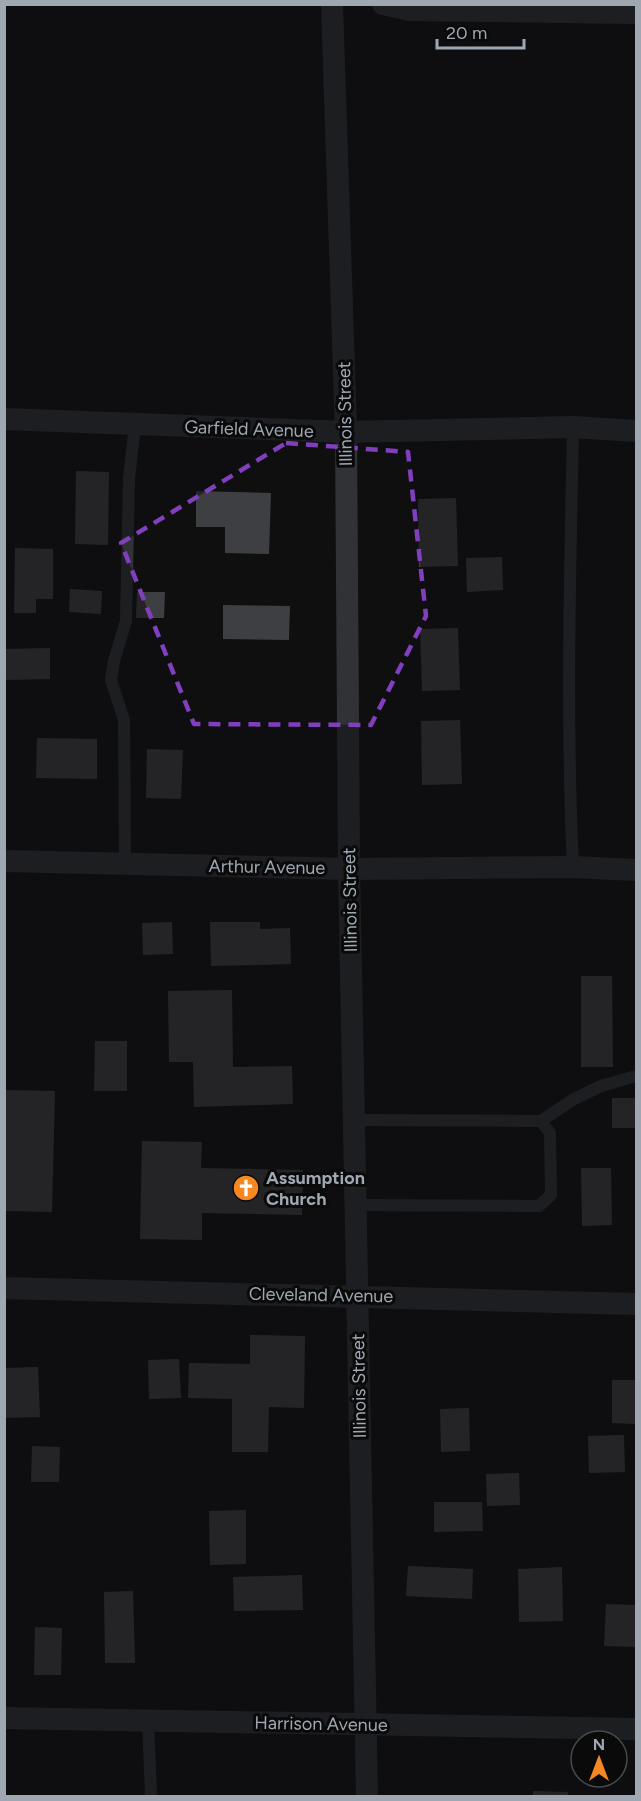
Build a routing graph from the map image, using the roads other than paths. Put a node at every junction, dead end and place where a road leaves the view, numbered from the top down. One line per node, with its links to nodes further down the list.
1 (332, 4): 7 (street, Illinois Street)
2 (383, 4): 3 (street)
3 (636, 13)
4 (4, 419): 5 (street, Garfield Avenue)
5 (135, 424): 7 (street, Garfield Avenue); 10 (lane)
6 (573, 427): 7 (street, Garfield Avenue); 8 (street, Garfield Avenue); 11 (lane)
7 (346, 432): 12 (street, Illinois Street)
8 (636, 432)
9 (4, 861): 10 (street, Arthur Avenue)
10 (125, 864): 12 (street, Arthur Avenue)
11 (573, 867): 12 (street, Arthur Avenue); 13 (street, Arthur Avenue)
12 (349, 869): 15 (street, Illinois Street)
13 (636, 870)
14 (636, 1076): 16 (lane)
15 (354, 1120): 16 (lane); 17 (street, Illinois Street)
16 (541, 1121): 17 (lane)
17 (355, 1205): 19 (street, Illinois Street)
18 (4, 1288): 19 (street, Cleveland Avenue)
19 (357, 1296): 20 (street, Cleveland Avenue); 23 (street, Illinois Street)
20 (636, 1304)
21 (4, 1718): 22 (street, Harrison Avenue)
22 (148, 1720): 23 (street, Harrison Avenue); 25 (lane)
23 (366, 1724): 24 (street, Harrison Avenue); 26 (street, Illinois Street)
24 (636, 1729)
25 (152, 1797)
26 (367, 1797)

